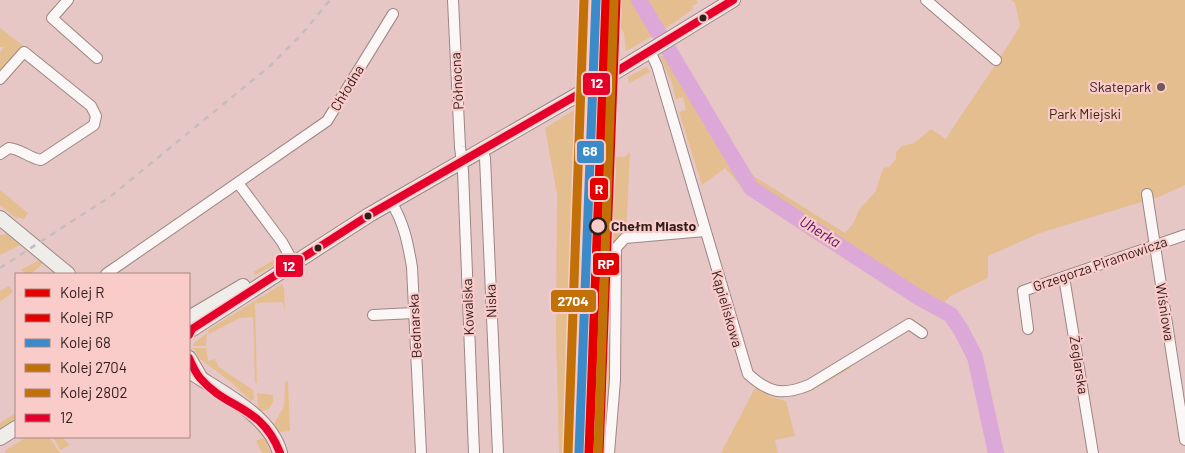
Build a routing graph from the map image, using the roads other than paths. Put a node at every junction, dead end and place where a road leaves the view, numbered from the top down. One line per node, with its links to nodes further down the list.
1 (68, 0): 7 (street)
2 (453, 0): 12 (street, Północna)
3 (733, 0): 6 (main road)
4 (926, 0): 8 (street)
5 (393, 14): 13 (street, Chłodna)
6 (653, 49): 10 (main road); 17 (street, Kąpieliskowa)
7 (97, 58)
8 (996, 60)
9 (0, 79): 11 (street)
10 (482, 150): 12 (main road); 38 (street, Niska)
11 (0, 154)
12 (462, 161): 15 (main road); 37 (street, Kowalska)
13 (238, 183): 20 (street); 22 (street, Chłodna)
14 (1147, 194): 19 (street, Wiśniowa)
15 (391, 202): 20 (main road); 24 (street, Bednarska)
16 (0, 218): 21 (main road)
17 (705, 231): 28 (street, Kąpieliskowa); 39 (street)
18 (1185, 235): 19 (street, Grzegorza Piramowicza)
19 (1155, 244): 23 (street, Grzegorza Piramowicza); 34 (street, Wiśniowa)
20 (288, 265): 26 (main road)
21 (67, 273)
22 (107, 273)
23 (1064, 278): 27 (street, Grzegorza Piramowicza); 40 (street, Żeglarska)
24 (414, 313): 25 (street); 36 (street, Bednarska)
25 (373, 315)
26 (190, 327)
27 (1028, 329)
28 (922, 334)
29 (190, 360): 31 (main road)
30 (190, 372): 31 (main road)
31 (201, 380): 35 (main road)
32 (15, 429): 33 (main road)
33 (0, 438)
34 (1185, 440)
35 (280, 453)
36 (421, 453)
37 (474, 453)
38 (498, 453)
39 (609, 453)
40 (1093, 453)

